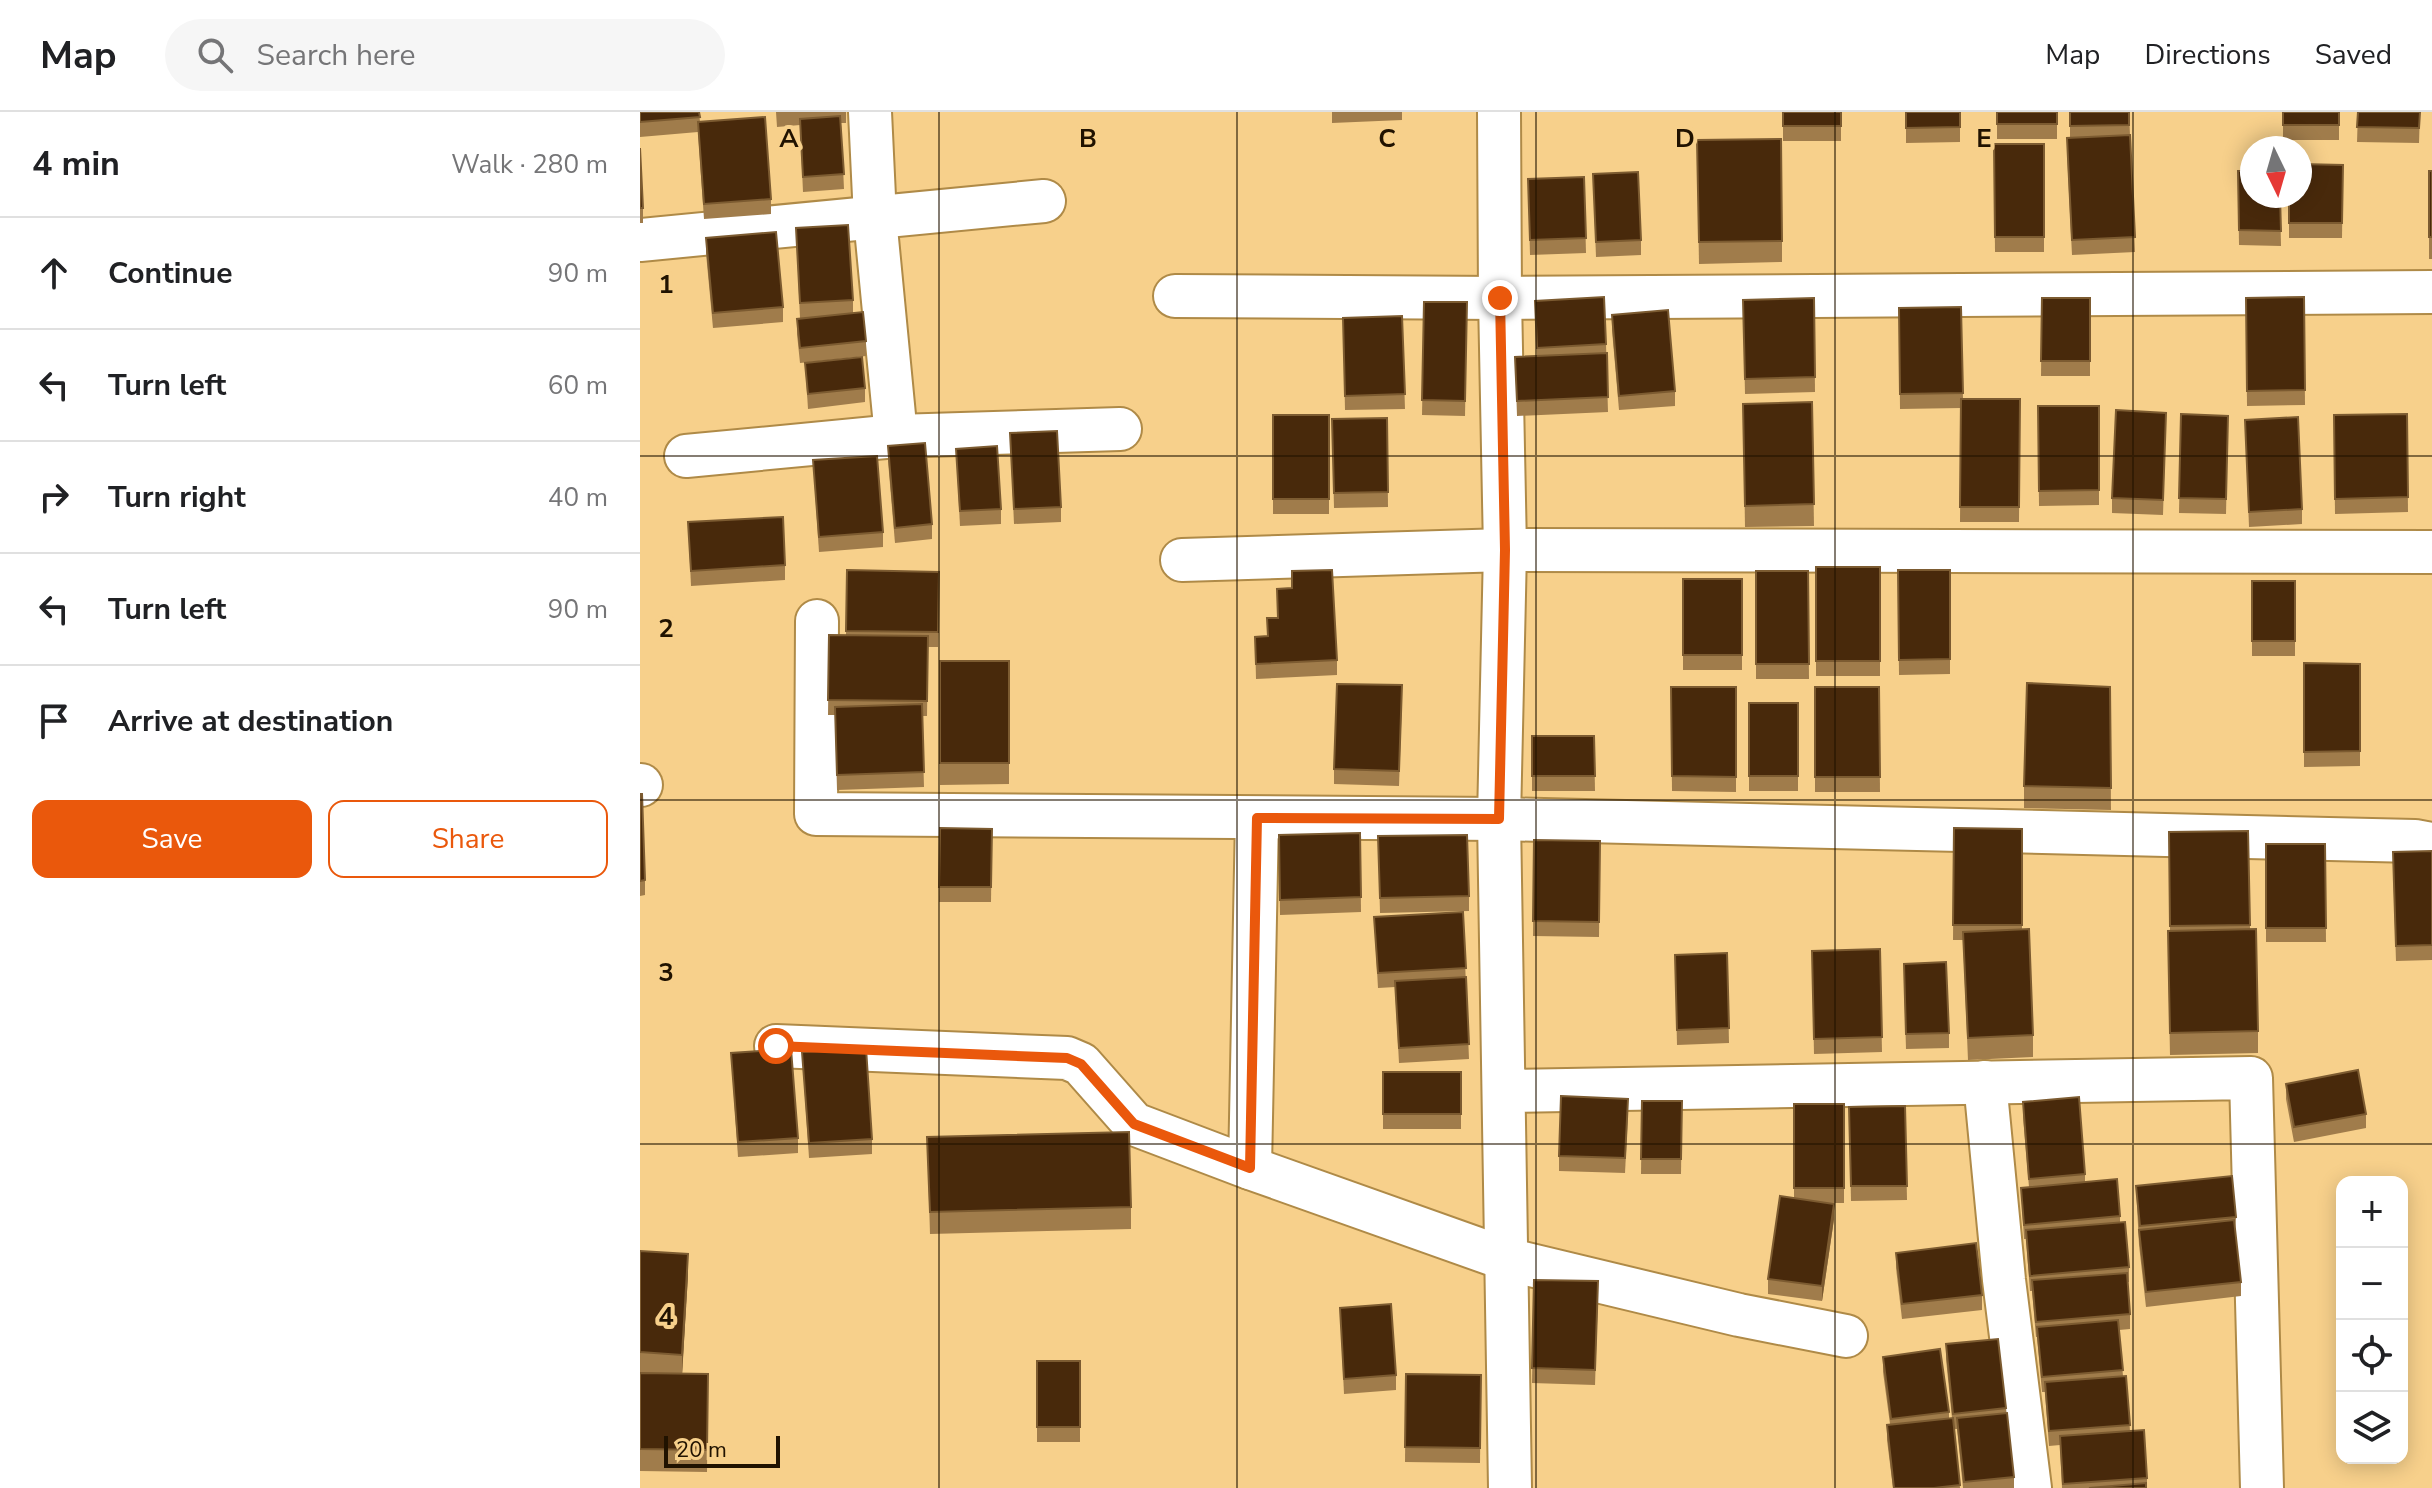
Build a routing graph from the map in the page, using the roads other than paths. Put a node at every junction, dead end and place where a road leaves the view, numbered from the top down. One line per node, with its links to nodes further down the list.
1 (870, 112): 4 (street)
2 (1499, 112): 8 (street)
3 (1044, 201): 4 (street)
4 (875, 218): 5 (street); 10 (street)
5 (640, 240)
6 (2432, 292): 8 (street)
7 (1175, 296): 8 (street)
8 (1500, 298): 12 (street)
9 (1120, 429): 10 (street)
10 (896, 436): 11 (street)
11 (686, 456)
12 (1505, 550): 13 (street); 14 (street); 17 (street)
13 (2432, 552)
14 (1182, 560)
15 (817, 621): 16 (street)
16 (1257, 818): 17 (street); 22 (street)
17 (1499, 819): 18 (street); 21 (street)
18 (2432, 844)
19 (776, 1046): 22 (street)
20 (1985, 1082): 21 (street); 25 (street); 27 (street)
21 (1504, 1091): 23 (street)
22 (1250, 1168): 23 (street)
23 (1506, 1259): 24 (street); 26 (street)
24 (1846, 1336)
25 (2265, 1487)
26 (1510, 1488)
27 (2030, 1488)

